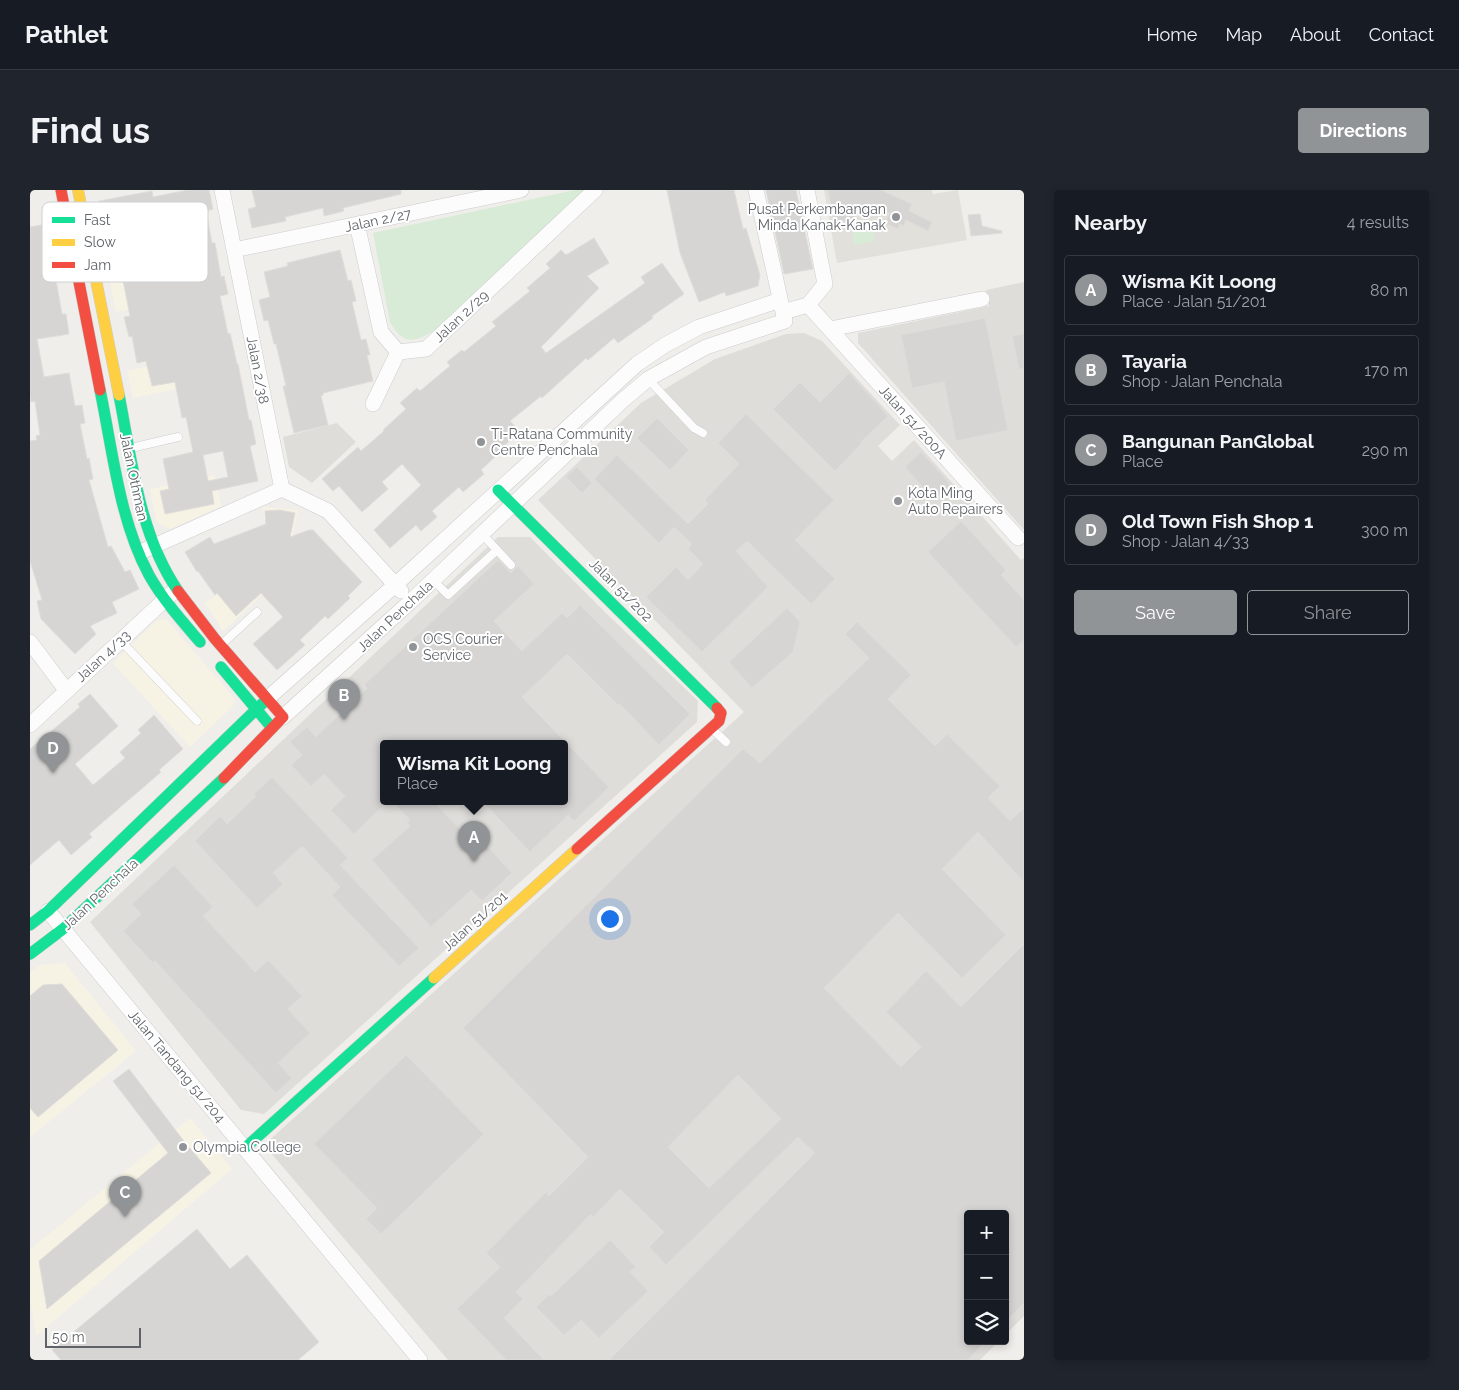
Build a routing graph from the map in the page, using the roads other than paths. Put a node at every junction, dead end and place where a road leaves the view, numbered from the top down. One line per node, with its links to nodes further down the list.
1 (222, 190): 7 (street, Jalan 2/38)
2 (521, 190): 6 (street, Jalan 2/27)
3 (595, 190): 14 (street, Jalan 2/29)
4 (756, 190): 12 (street)
5 (807, 190): 11 (street)
6 (357, 224): 7 (street, Jalan 2/27); 14 (street)
7 (234, 250): 20 (street, Jalan 2/38)
8 (79, 282): 27 (main road, Jalan Othman)
9 (96, 282): 19 (main road, Jalan Othman)
10 (982, 299): 13 (street)
11 (808, 305): 12 (street, Jalan Penchala); 13 (street, Jalan 51/200A)
12 (783, 311): 15 (street, Jalan Penchala); 21 (street, Jalan Penchala)
13 (830, 329): 24 (street, Jalan 51/200A)
14 (398, 352): 16 (street)
15 (648, 379): 17 (lane); 22 (street, Jalan Penchala)
16 (373, 404)
17 (703, 433)
18 (178, 437): 19 (lane)
19 (129, 449): 25 (main road, Jalan Othman)
20 (282, 489): 25 (street); 30 (street)
21 (498, 490): 22 (main road, Jalan 51/202); 30 (street, Jalan Penchala)
22 (513, 505): 23 (street, Jalan Penchala); 41 (main road, Jalan 51/202)
23 (482, 534): 26 (lane); 29 (street, Jalan Penchala)
24 (1018, 538)
25 (154, 547): 27 (street); 31 (main road, Jalan Othman)
26 (497, 550): 28 (lane); 29 (lane)
27 (138, 553): 32 (main road, Jalan Othman)
28 (511, 565)
29 (433, 580): 33 (street, Jalan Penchala)
30 (395, 585): 33 (street); 39 (street, Jalan Penchala)
31 (176, 589): 32 (street, Jalan 4/33); 37 (main road, Jalan Othman)
32 (164, 599): 35 (street, Jalan 4/33); 40 (main road, Jalan Othman)
33 (410, 602): 42 (street, Jalan Penchala)
34 (257, 612): 37 (lane)
35 (120, 640): 38 (street, Jalan 4/33); 43 (lane)
36 (30, 642): 38 (street)
37 (221, 646): 39 (main road, Jalan Othman)
38 (66, 690): 44 (street, Jalan 4/33)
39 (267, 699): 40 (main road, Jalan Penchala); 42 (main road, Jalan Othman)
40 (256, 710): 45 (main road, Jalan Othman); 48 (main road, Jalan Penchala)
41 (721, 713): 46 (main road, Jalan 51/201)
42 (283, 717): 45 (main road, Jalan Penchala)
43 (197, 721)
44 (30, 725)
45 (272, 728): 50 (main road, Jalan Penchala)
46 (712, 728): 47 (lane); 52 (main road, Jalan 51/201)
47 (726, 742)
48 (48, 911): 49 (main road, Jalan Penchala); 50 (street, Jalan Tandang 51/204)
49 (30, 925)
50 (64, 929): 51 (main road, Jalan Penchala); 52 (street, Jalan Tandang 51/204)
51 (30, 954)
52 (245, 1148): 53 (street, Jalan Tandang 51/204)
53 (420, 1360)

